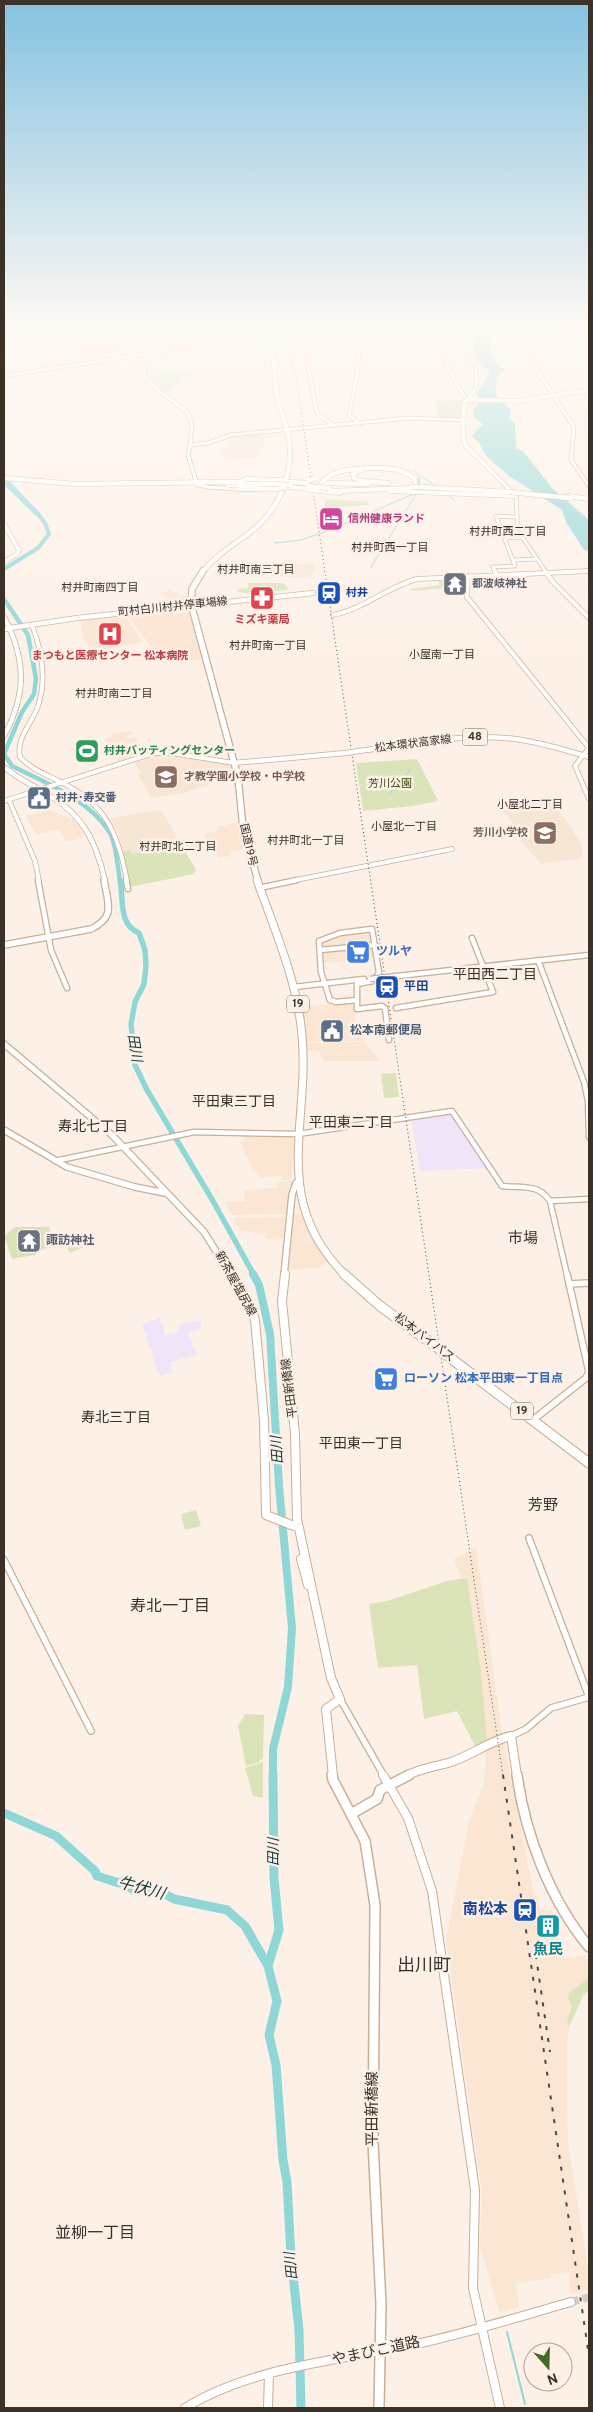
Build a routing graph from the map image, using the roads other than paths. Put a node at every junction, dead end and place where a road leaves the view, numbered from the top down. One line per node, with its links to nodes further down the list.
1 (190, 441): 7 (street)
2 (215, 441): 7 (street)
3 (285, 441): 13 (highway, 国道19号 / 19)
4 (288, 441): 8 (highway, 国道19号 / 19)
5 (464, 441): 23 (main road)
6 (573, 441): 19 (street)
7 (190, 445): 12 (street)
8 (288, 466): 13 (highway, 国道19号 / 19); 16 (main road)
9 (368, 469): 16 (highway, bridge); 16 (highway, bridge); 18 (highway); 18 (highway); 18 (highway)
10 (4, 479): 14 (highway)
11 (258, 479): 13 (main road); 13 (main road); 21 (main road)
12 (196, 481)
13 (282, 484): 15 (highway); 16 (highway); 21 (main road); 37 (highway, 国道19号 / 19)
14 (227, 485): 15 (highway, bridge); 17 (street)
15 (239, 485): 21 (street)
16 (309, 485): 18 (highway, bridge); 18 (main road, bridge)
17 (197, 486)
18 (413, 486): 20 (highway, bridge); 23 (main road)
19 (589, 486)
20 (421, 487): 22 (highway); 22 (highway)
21 (268, 489)
22 (509, 491): 24 (highway, bridge)
23 (516, 496): 25 (street)
24 (589, 500)
25 (515, 517): 27 (street); 28 (street)
26 (4, 524): 31 (main road)
27 (523, 537): 28 (street); 29 (street)
28 (505, 538): 30 (street)
29 (537, 559): 30 (street); 33 (street)
30 (513, 560): 34 (street)
31 (4, 562)
32 (589, 571): 33 (street)
33 (546, 573): 34 (street); 40 (street)
34 (496, 574): 35 (street)
35 (468, 576): 38 (street); 45 (street)
36 (313, 593): 37 (main road, 町村白川村井停車場線)
37 (191, 604): 41 (main road, 町村白川村井停車場線); 48 (highway, 国道19号 / 19)
38 (333, 615)
39 (4, 617): 42 (main road)
40 (589, 618)
41 (31, 625): 42 (main road, 町村白川村井停車場線); 50 (street)
42 (11, 628): 43 (main road, 町村白川村井停車場線); 44 (main road)
43 (4, 629)
44 (4, 736)
45 (589, 748): 46 (street)
46 (583, 756): 47 (main road, 松本環状高家線 / 48); 48 (main road, 松本環状高家線 / 48, bridge); 52 (street)
47 (589, 757)
48 (234, 763): 50 (street); 55 (highway, 国道19号 / 19)
49 (4, 767): 51 (main road)
50 (61, 783): 51 (street); 56 (street)
51 (43, 790): 53 (street); 57 (main road)
52 (589, 799)
53 (6, 801): 57 (street)
54 (452, 849): 55 (street)
55 (259, 888): 66 (highway, 国道19号 / 19)
56 (128, 889)
57 (49, 937): 59 (main road); 67 (street)
58 (472, 938): 64 (street)
59 (4, 945)
60 (375, 945): 61 (street); 61 (street); 68 (street)
61 (320, 950): 65 (street)
62 (589, 955): 63 (street)
63 (538, 960): 64 (street); 74 (street)
64 (484, 966): 65 (street, bridge); 69 (street)
65 (325, 983): 66 (street); 68 (street)
66 (294, 987): 73 (highway, 国道19号 / 19)
67 (67, 988)
68 (357, 1000): 70 (street)
69 (396, 1008)
70 (389, 1040)
71 (4, 1044): 75 (main road, 新茶屋塩尻線)
72 (4, 1130): 76 (main road)
73 (298, 1134): 75 (street); 77 (highway, 国道19号 / 19); 80 (street)
74 (589, 1137)
75 (122, 1146): 76 (street); 78 (main road, 新茶屋塩尻線)
76 (55, 1161): 78 (main road)
77 (296, 1183): 83 (highway, 松本バイパス / 19, bridge); 85 (main road, 平田新橋線)
78 (165, 1193): 86 (main road, 新茶屋塩尻線)
79 (589, 1199): 80 (street)
80 (550, 1201): 82 (street)
81 (589, 1283): 82 (street)
82 (569, 1284): 83 (street)
83 (533, 1420): 84 (highway, 松本バイパス / 19)
84 (589, 1463)
85 (296, 1485): 86 (main road); 89 (main road, 平田新橋線)
86 (292, 1525): 89 (main road)
87 (530, 1538): 90 (street)
88 (4, 1560): 92 (street)
89 (312, 1593): 91 (main road)
90 (589, 1697): 93 (street)
91 (340, 1699): 94 (street); 95 (main road, 平田新橋線)
92 (91, 1731)
93 (511, 1736): 94 (main road); 96 (main road)
94 (390, 1785): 95 (main road); 98 (street)
95 (351, 1814): 99 (main road, 平田新橋線)
96 (589, 1947)
97 (572, 2302): 98 (street, やまびこ道路)
98 (480, 2328): 99 (street, やまびこ道路); 104 (street)
99 (380, 2350): 100 (street, やまびこ道路); 103 (main road, 平田新橋線)
100 (272, 2374): 101 (street, やまびこ道路); 102 (street)
101 (185, 2408)
102 (268, 2408)
103 (379, 2408)
104 (500, 2408)

